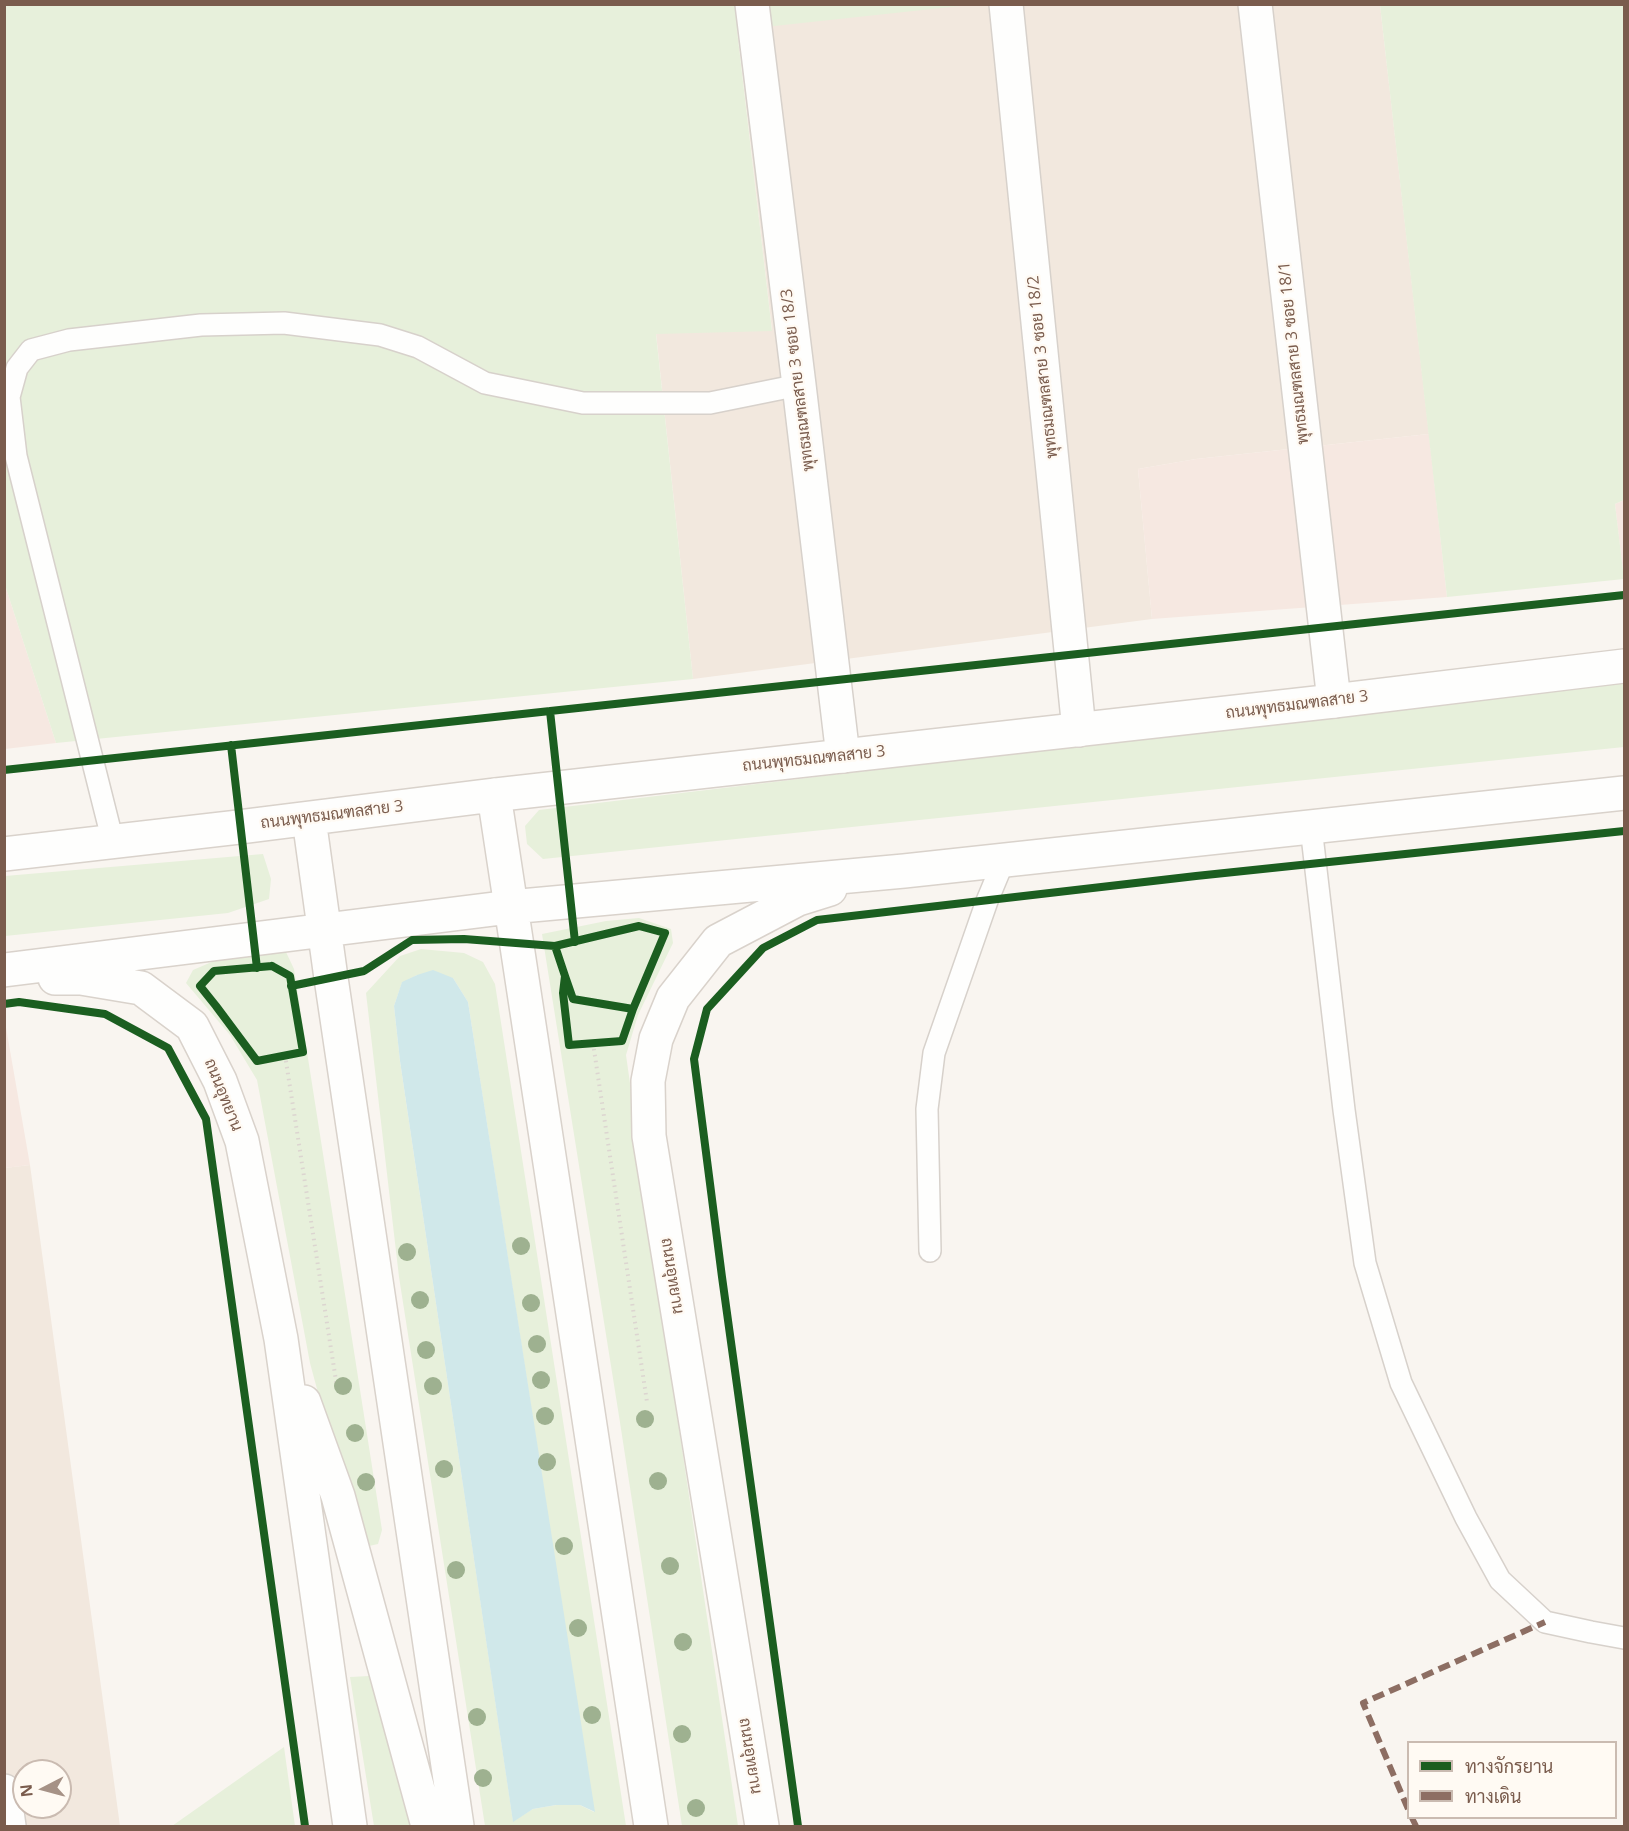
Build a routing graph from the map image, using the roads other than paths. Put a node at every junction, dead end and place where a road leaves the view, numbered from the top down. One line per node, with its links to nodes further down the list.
1 (752, 4): 4 (main road, พุทธมณฑลสาย 3 ซอย 18/3)
2 (1006, 4): 7 (main road, พุทธมณฑลสาย 3 ซอย 18/2)
3 (1255, 4): 6 (main road, พุทธมณฑลสาย 3 ซอย 18/1)
4 (799, 385): 8 (main road, พุทธมณฑลสาย 3 ซอย 18/3); 13 (lane)
5 (1624, 666): 6 (main road, ถนนพุทธมณฑลสาย 3)
6 (1334, 701): 7 (main road, ถนนพุทธมณฑลสาย 3)
7 (1079, 730): 8 (main road, ถนนพุทธมณฑลสาย 3)
8 (843, 756): 10 (main road, ถนนพุทธมณฑลสาย 3)
9 (1624, 793): 12 (main road)
10 (494, 795): 11 (main road, ถนนพุทธมณฑลสาย 3); 17 (main road)
11 (309, 819): 13 (main road, ถนนพุทธมณฑลสาย 3); 18 (main road)
12 (1311, 827): 15 (main road); 23 (lane)
13 (113, 842): 14 (main road, ถนนพุทธมณฑลสาย 3)
14 (4, 854)
15 (1004, 860): 16 (main road); 21 (lane)
16 (904, 871): 17 (main road); 30 (main road, ถนนอุทยาน)
17 (510, 907): 18 (main road); 29 (main road)
18 (324, 929): 19 (main road); 28 (main road)
19 (4, 970)
20 (4, 978): 22 (main road, ถนนอุทยาน)
21 (930, 1251)
22 (281, 1339): 26 (main road, ถนนอุทยาน); 27 (main road)
23 (1624, 1638)
24 (4, 1791): 25 (main road)
25 (9, 1827)
26 (350, 1827)
27 (428, 1827)
28 (457, 1827)
29 (651, 1827)
30 (762, 1827)

